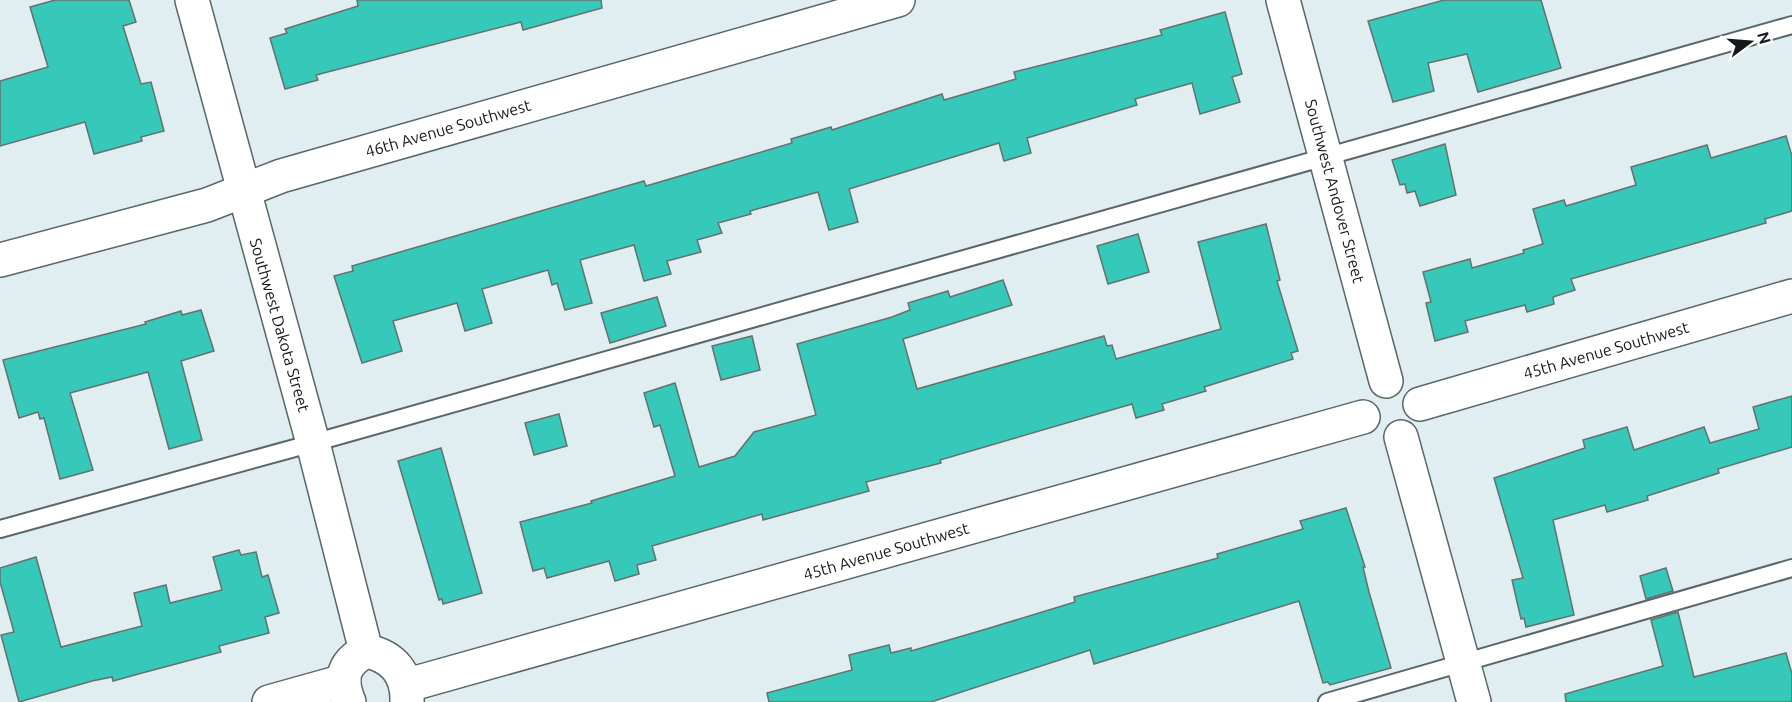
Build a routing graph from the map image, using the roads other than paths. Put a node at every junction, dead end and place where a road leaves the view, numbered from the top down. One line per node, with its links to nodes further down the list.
1 (192, 0): 6 (street, Southwest Dakota Street)
2 (898, 0): 6 (street, 46th Avenue Southwest)
3 (1283, 0): 5 (street, Southwest Andover Street)
4 (1792, 25): 5 (lane)
5 (1326, 157): 9 (street, Southwest Andover Street); 13 (lane)
6 (243, 191): 7 (street, 46th Avenue Southwest); 13 (street, Southwest Dakota Street)
7 (0, 260)
8 (1792, 296): 10 (street, 45th Avenue Southwest)
9 (1386, 381): 10 (street); 11 (street)
10 (1420, 404): 12 (street)
11 (1363, 417): 12 (street); 19 (street, 45th Avenue Southwest)
12 (1401, 437): 17 (street)
13 (313, 443): 14 (lane); 16 (street, Southwest Dakota Street)
14 (0, 529)
15 (1792, 568): 17 (lane)
16 (366, 651): 18 (street); 19 (street)
17 (1463, 662): 21 (lane); 22 (street)
18 (346, 692): 20 (street)
19 (408, 694)
20 (269, 702)
21 (1327, 702)
22 (1474, 702)

